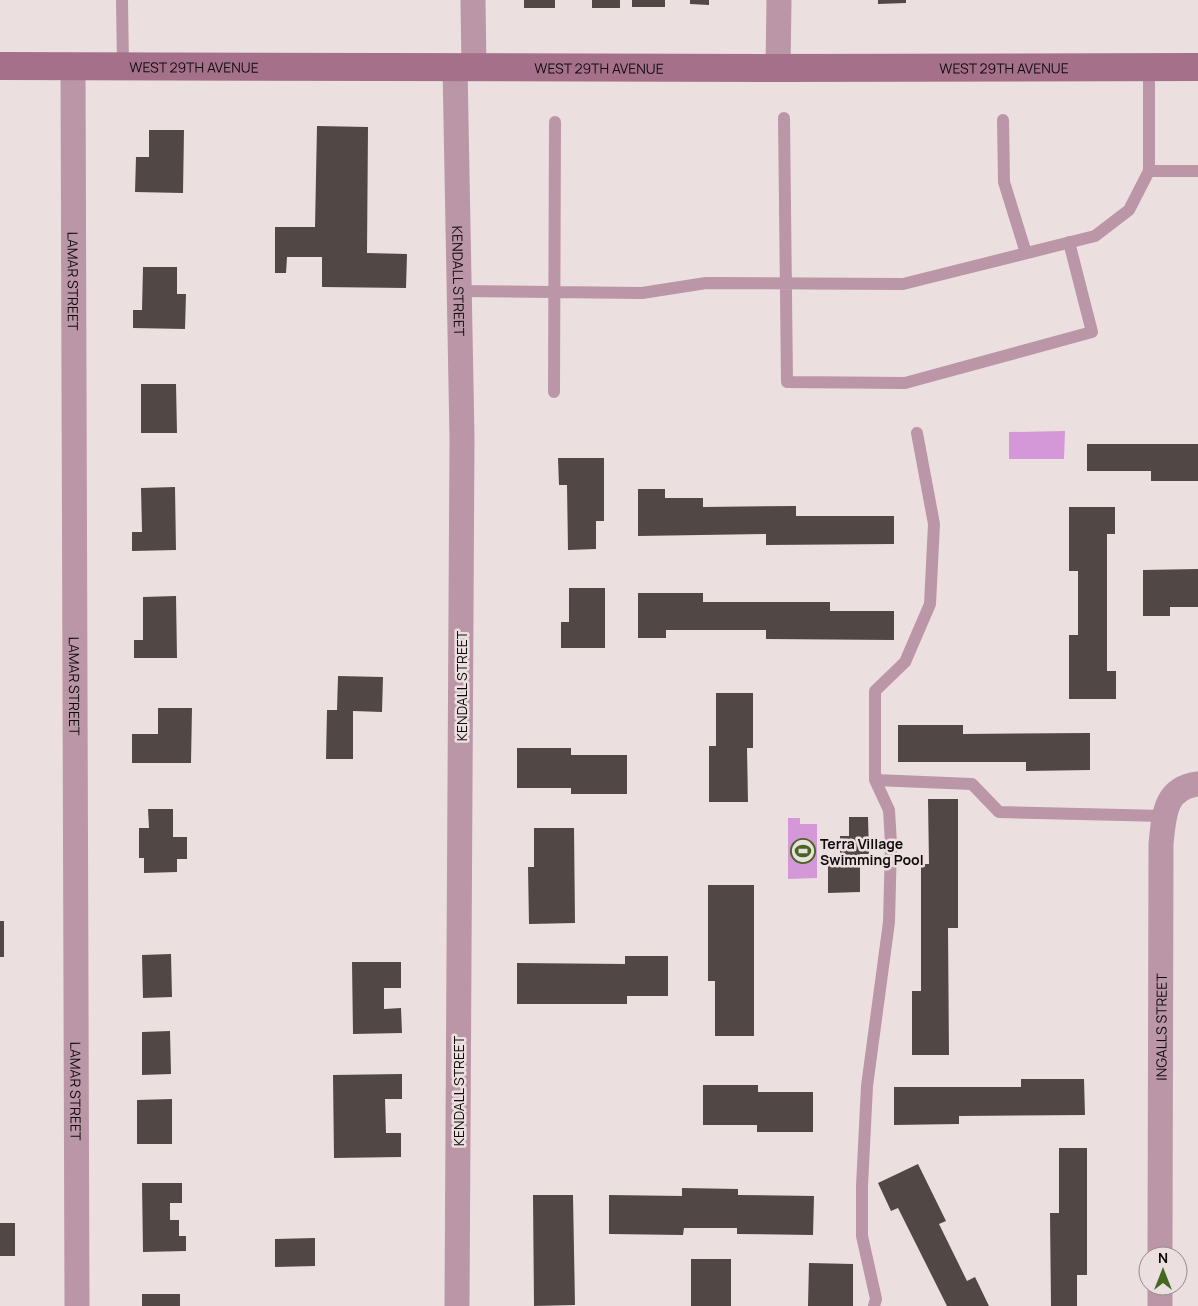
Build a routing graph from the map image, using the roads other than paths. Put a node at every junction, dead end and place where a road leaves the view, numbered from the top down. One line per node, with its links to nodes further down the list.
1 (122, 0): 6 (lane)
2 (474, 0): 7 (street, KENDALL STREET)
3 (779, 0): 10 (street)
4 (0, 66): 5 (street, WEST 29TH AVENUE)
5 (73, 66): 6 (street, WEST 29TH AVENUE); 27 (street, LAMAR STREET)
6 (123, 66): 7 (street, WEST 29TH AVENUE)
7 (464, 67): 10 (street, WEST 29TH AVENUE); 19 (street, KENDALL STREET)
8 (1149, 67): 9 (street, WEST 29TH AVENUE); 10 (street, WEST 29TH AVENUE); 14 (lane)
9 (1198, 67)
10 (778, 68)
11 (784, 118): 18 (lane)
12 (1003, 120): 17 (lane)
13 (555, 122): 20 (lane)
14 (1148, 171): 15 (lane); 16 (lane)
15 (1198, 171)
16 (1069, 242): 17 (lane); 18 (lane)
17 (1026, 253): 18 (lane)
18 (786, 284): 20 (lane)
19 (459, 291): 20 (lane); 28 (street, KENDALL STREET)
20 (554, 292): 21 (lane)
21 (554, 392)
22 (917, 433): 23 (lane)
23 (876, 780): 25 (lane); 29 (lane)
24 (1198, 784): 25 (street)
25 (1167, 807): 26 (street, INGALLS STREET)
26 (1160, 1246)
27 (77, 1306)
28 (457, 1306)
29 (874, 1306)

